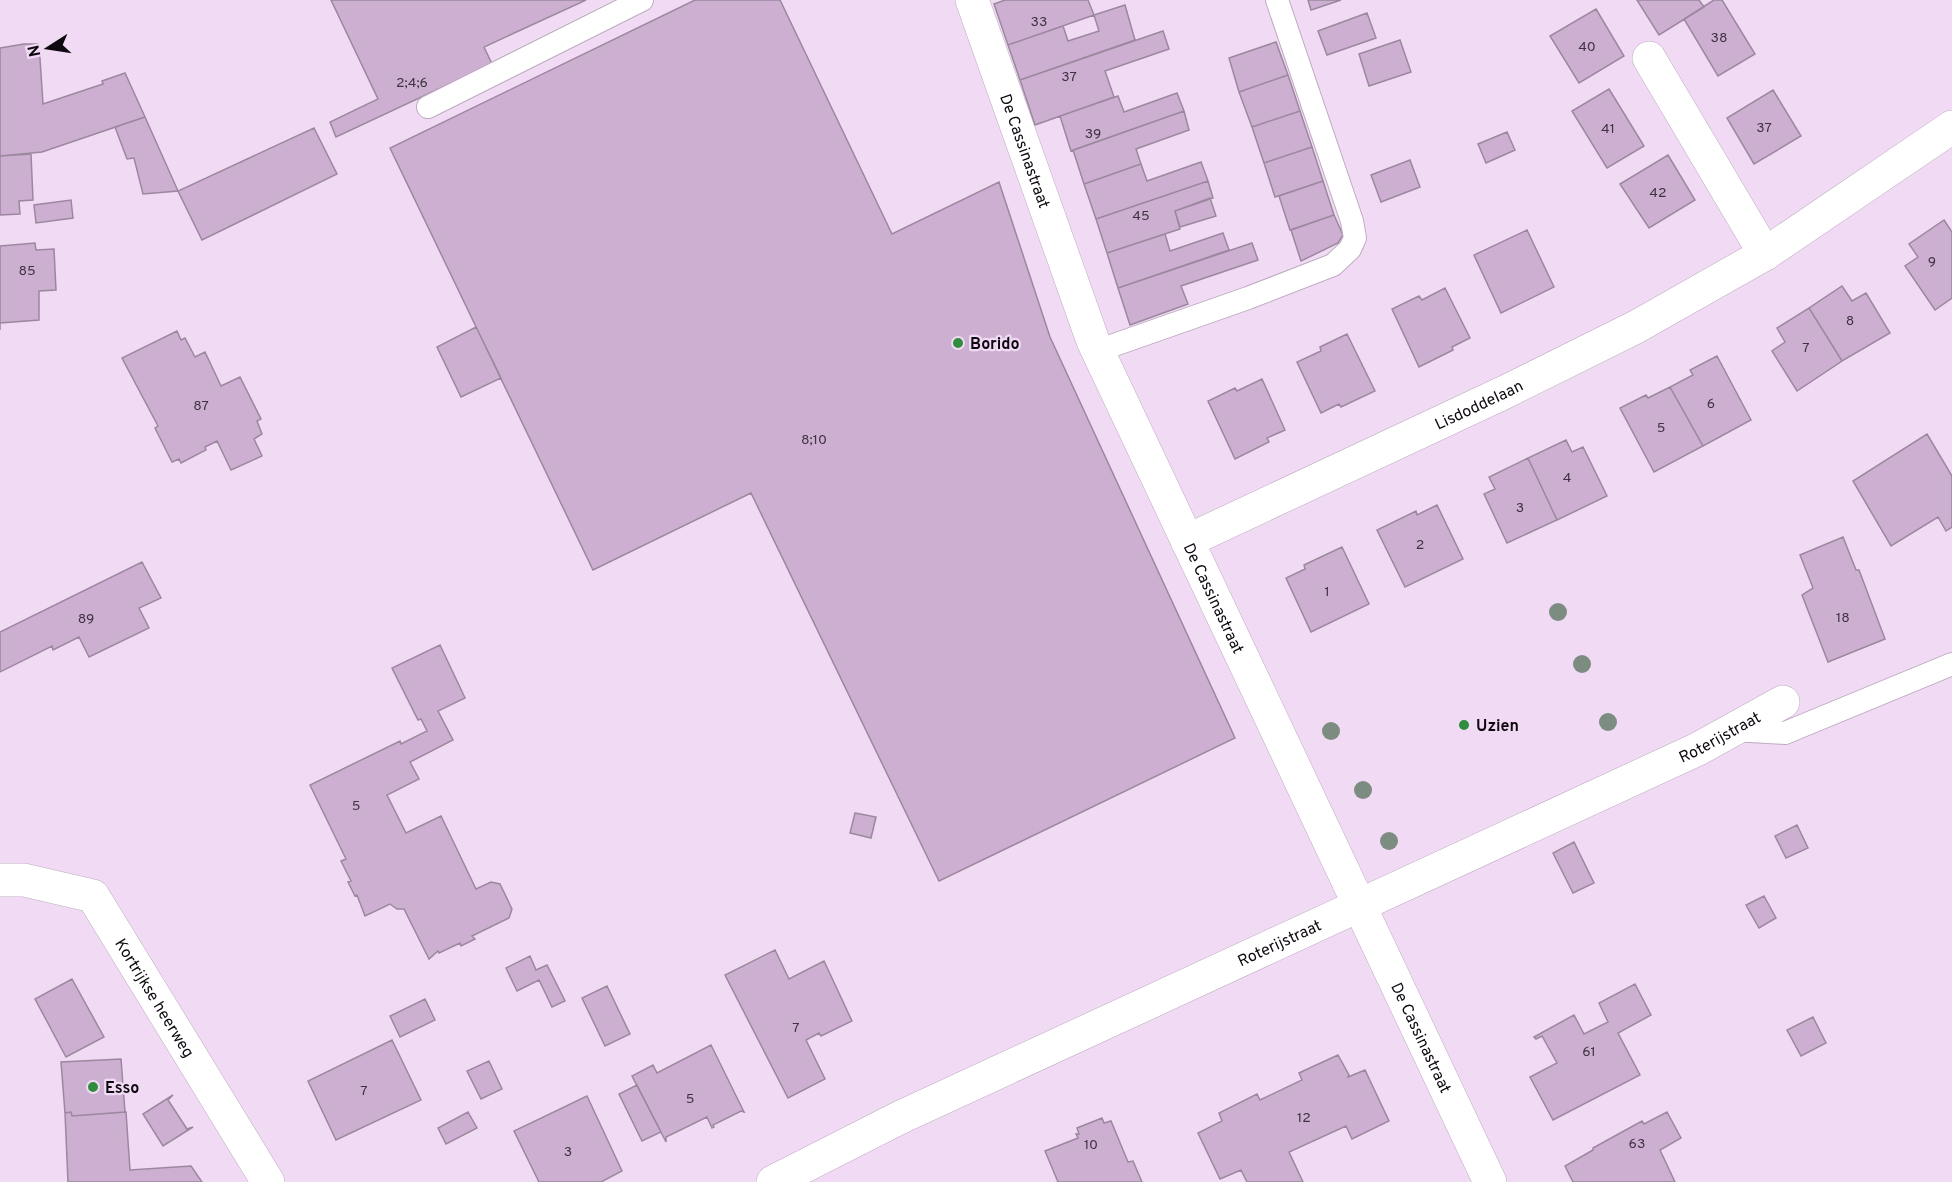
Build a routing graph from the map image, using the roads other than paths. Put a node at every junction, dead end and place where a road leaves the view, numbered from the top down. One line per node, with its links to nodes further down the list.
1 (642, 0): 5 (lane)
2 (972, 0): 8 (street, De Cassinastraat)
3 (1277, 0): 8 (lane)
4 (1649, 57): 7 (street)
5 (428, 107)
6 (1952, 127): 7 (street, Lisdoddelaan)
7 (1765, 254): 9 (street, Lisdoddelaan)
8 (1097, 351): 9 (street, De Cassinastraat)
9 (1187, 541): 14 (street, De Cassinastraat)
10 (1952, 664): 12 (lane)
11 (1783, 702): 12 (street, Roterijstraat)
12 (1732, 730): 14 (street, Roterijstraat)
13 (0, 880): 15 (street, Kortrijkse heerweg)
14 (1358, 905): 16 (street, Roterijstraat); 17 (street, De Cassinastraat)
15 (268, 1182)
16 (773, 1182)
17 (1490, 1182)

